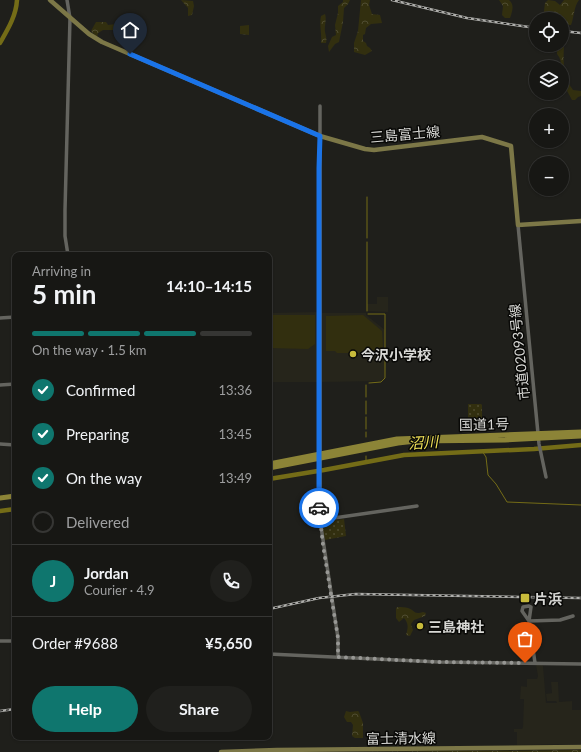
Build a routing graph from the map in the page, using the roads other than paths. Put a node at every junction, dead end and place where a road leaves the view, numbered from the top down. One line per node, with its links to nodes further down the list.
1 (50, 0): 3 (main road, 三島富士線)
2 (67, 0): 3 (street)
3 (70, 18): 5 (main road, 三島富士線); 8 (street)
4 (320, 106): 5 (street)
5 (320, 136): 7 (main road, 三島富士線); 18 (street)
6 (581, 221): 7 (main road)
7 (518, 225): 15 (street, 市道02093号線)
8 (68, 252)
9 (12, 317): 10 (street)
10 (0, 318)
11 (12, 384): 12 (street)
12 (0, 385)
13 (581, 432): 15 (highway, 国道1号)
14 (581, 436): 15 (highway, 国道1号)
15 (539, 439): 18 (highway, 国道1号); 21 (street, 市道02093号線)
16 (0, 444): 17 (street)
17 (12, 445)
18 (319, 456): 19 (highway, 国道1号); 20 (highway, 国道1号); 27 (street)
19 (272, 464)
20 (272, 467)
21 (546, 477)
22 (12, 496): 23 (highway)
23 (0, 498)
24 (12, 499): 25 (highway)
25 (0, 501)
26 (416, 506): 27 (street)
27 (320, 520): 32 (street)
28 (574, 616): 33 (street)
29 (0, 641): 30 (street)
30 (12, 641)
31 (272, 654): 32 (street)
32 (338, 657): 33 (street)
33 (535, 663): 34 (street)
34 (581, 664)
35 (581, 747): 36 (main road, 富士清水線)
36 (221, 752)

